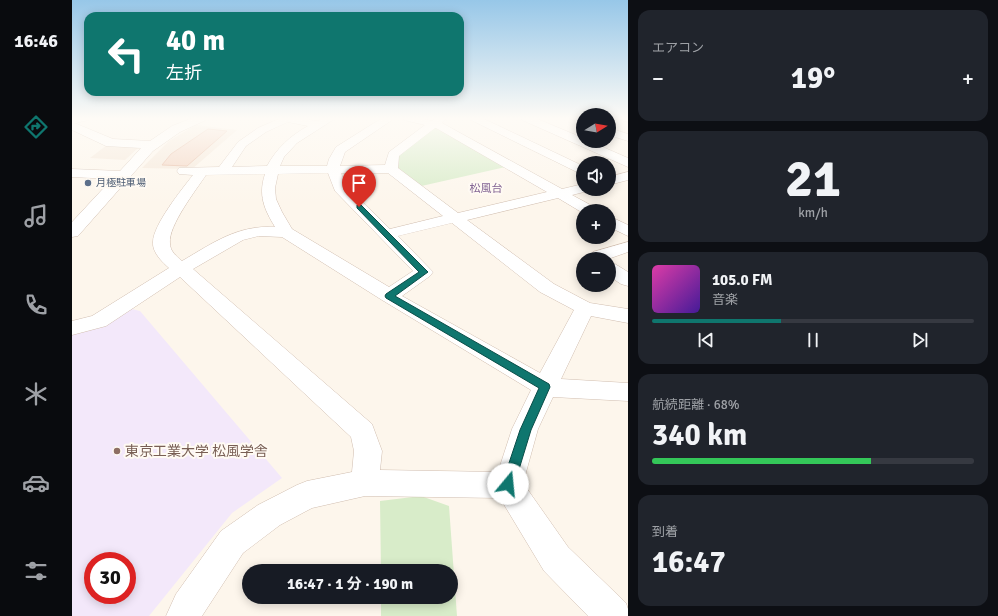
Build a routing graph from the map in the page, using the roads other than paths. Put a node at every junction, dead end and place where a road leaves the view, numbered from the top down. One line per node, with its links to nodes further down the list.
1 (150, 147): 16 (street)
2 (238, 147): 13 (street)
3 (287, 147): 14 (street)
4 (345, 147): 12 (street)
5 (404, 147): 11 (street)
6 (477, 147): 20 (street)
7 (534, 147): 10 (street)
8 (591, 147): 9 (street)
9 (628, 163)
10 (576, 168)
11 (391, 169): 12 (street); 22 (street)
12 (333, 170): 14 (street); 27 (street)
13 (202, 171): 14 (street); 30 (street)
14 (271, 171): 26 (street)
15 (72, 173): 16 (street)
16 (123, 175): 25 (street)
17 (628, 176): 18 (street)
18 (616, 179)
19 (576, 190): 20 (street)
20 (560, 193): 21 (street); 22 (street)
21 (580, 204)
22 (456, 218): 27 (street); 34 (street)
23 (616, 225): 24 (street)
24 (628, 231)
25 (72, 232)
26 (286, 232): 30 (street); 33 (street)
27 (387, 234): 33 (street)
28 (628, 247): 29 (street)
29 (612, 252)
30 (180, 269): 36 (street); 39 (street)
31 (616, 272): 32 (street)
32 (628, 280)
33 (389, 296): 37 (street)
34 (584, 308): 35 (street); 37 (street)
35 (628, 316)
36 (72, 328)
37 (545, 387): 38 (street); 40 (street)
38 (628, 392)
39 (365, 483): 40 (street); 41 (street)
40 (508, 484): 42 (street)
41 (184, 616)
42 (613, 616)

